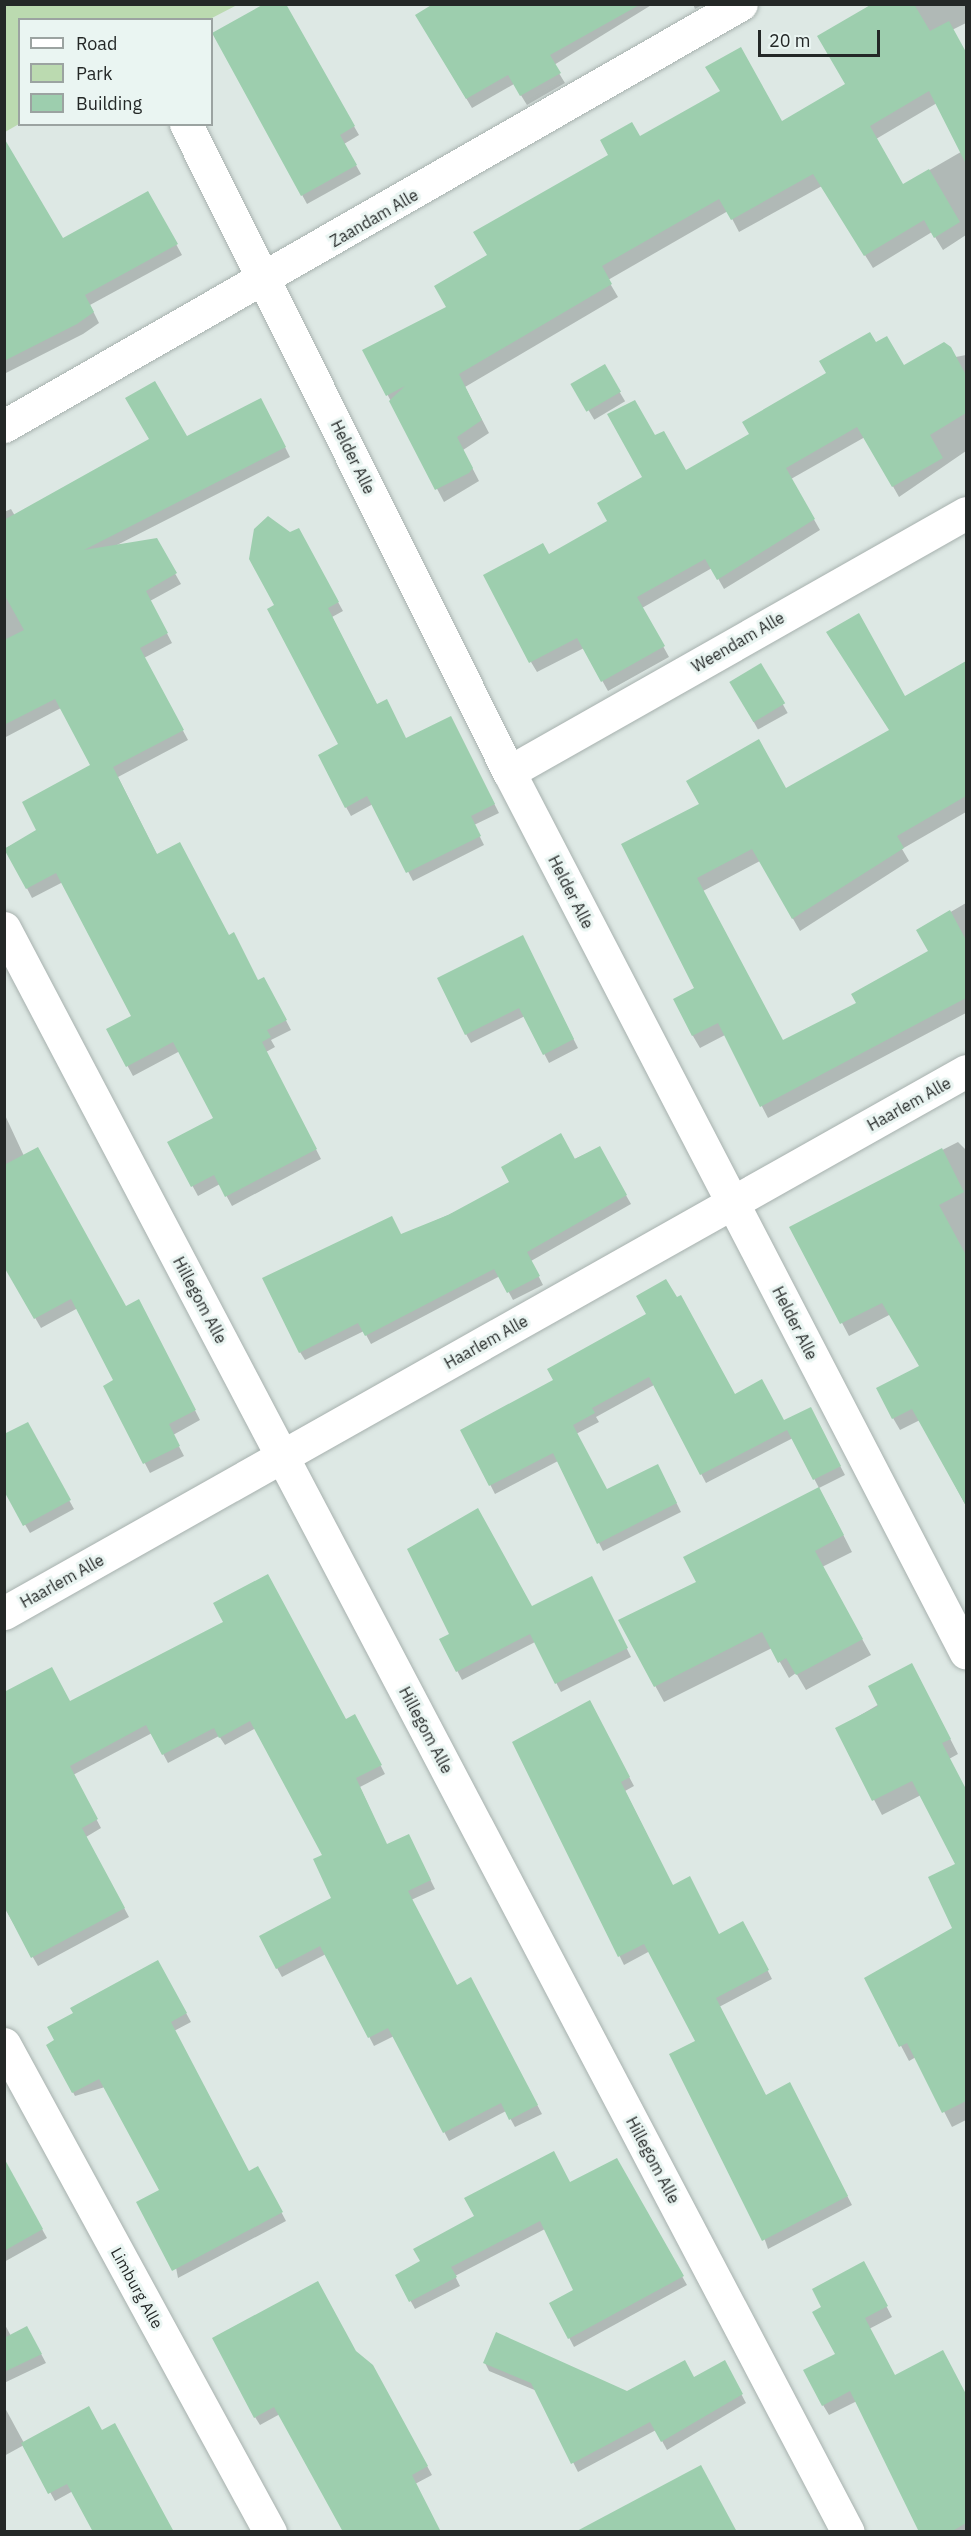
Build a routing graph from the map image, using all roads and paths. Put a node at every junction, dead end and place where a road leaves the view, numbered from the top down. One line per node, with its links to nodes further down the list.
1 (741, 4): 3 (street, Zaandam Alle)
2 (187, 126): 3 (street, Helder Alle)
3 (265, 281): 4 (street, Zaandam Alle); 6 (street, Helder Alle)
4 (4, 426)
5 (966, 513): 6 (street, Weendam Alle)
6 (509, 772): 9 (street, Helder Alle)
7 (4, 928): 10 (street, Hillegom Alle)
8 (966, 1071): 9 (street, Haarlem Alle)
9 (732, 1203): 10 (street, Haarlem Alle); 12 (street, Helder Alle)
10 (283, 1457): 11 (street, Haarlem Alle); 15 (street, Hillegom Alle)
11 (4, 1613)
12 (965, 1648)
13 (4, 2044): 14 (street, Limburg Alle)
14 (270, 2532)
15 (848, 2532)

